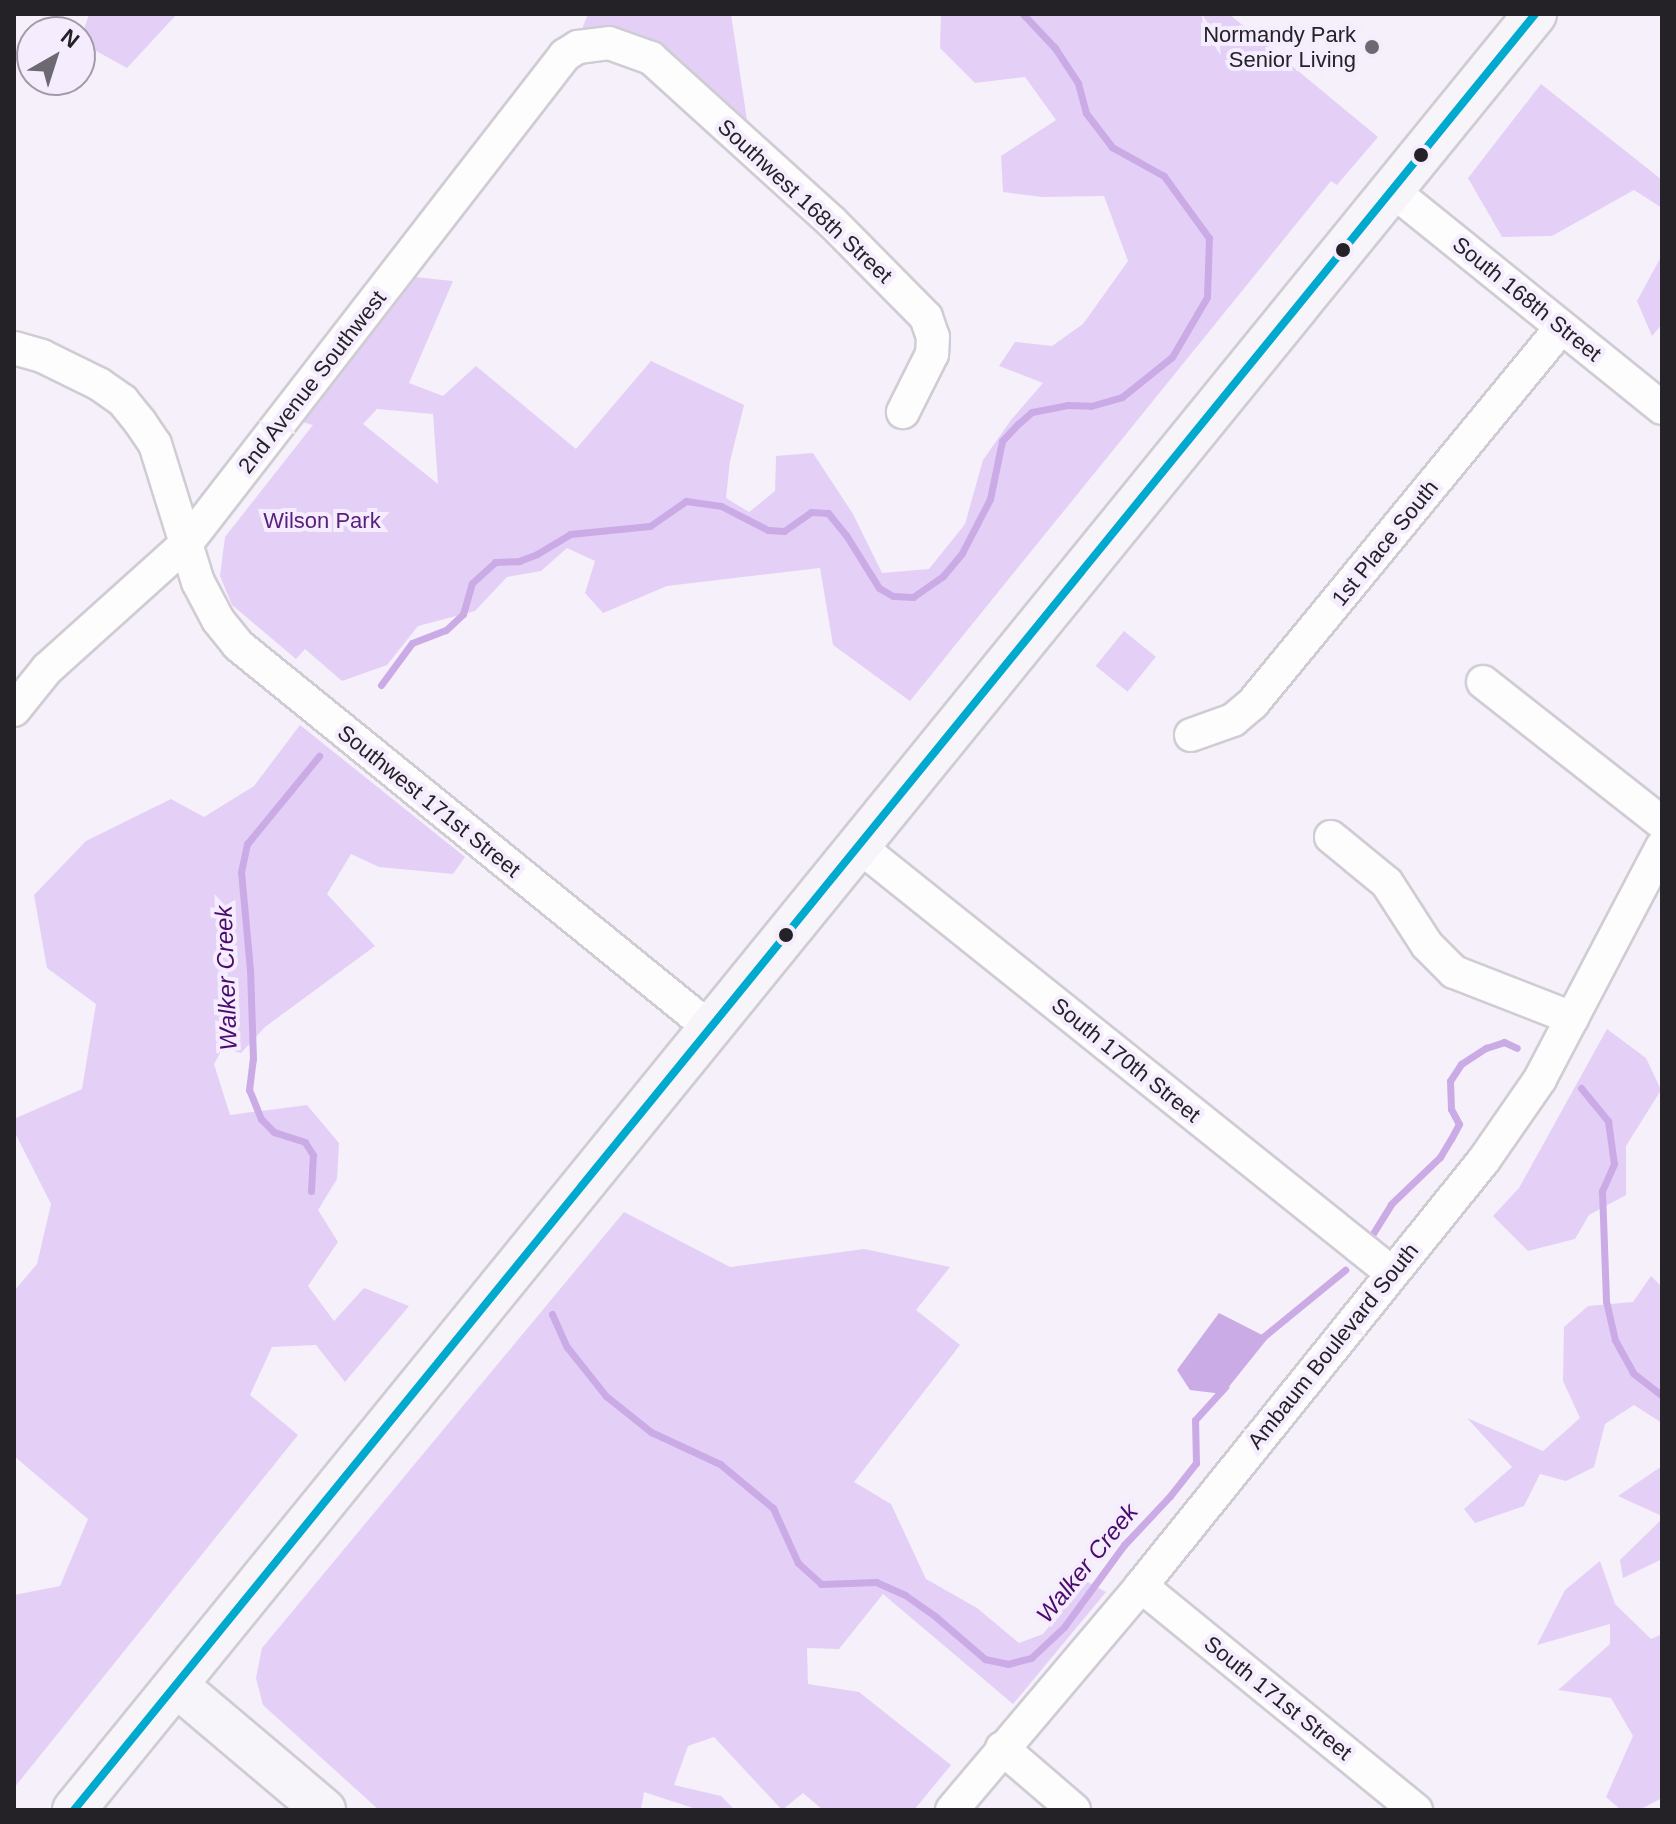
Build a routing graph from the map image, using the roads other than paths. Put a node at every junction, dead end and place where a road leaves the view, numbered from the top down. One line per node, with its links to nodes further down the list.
1 (1535, 14): 3 (main road)
2 (593, 43): 7 (street, Southwest 168th Street); 8 (street, 2nd Avenue Southwest)
3 (1392, 190): 4 (street, South 168th Street); 14 (main road)
4 (1561, 328): 6 (street, South 168th Street); 11 (street, 1st Place South)
5 (14, 348): 8 (street, Southwest 171st Street)
6 (1662, 408)
7 (903, 412)
8 (186, 544): 10 (street, 2nd Avenue Southwest); 17 (street, Southwest 171st Street)
9 (1483, 682): 12 (street)
10 (14, 710)
11 (1191, 735)
12 (1662, 823)
13 (1331, 837): 16 (street)
14 (860, 847): 17 (main road); 18 (street, South 170th Street)
15 (1662, 847): 16 (street, Ambaum Boulevard South)
16 (1572, 1018): 18 (street, Ambaum Boulevard South)
17 (710, 1028): 20 (main road)
18 (1392, 1273): 19 (street, Ambaum Boulevard South)
19 (1141, 1586): 21 (street, Ambaum Boulevard South); 26 (street, South 171st Street)
20 (176, 1685): 22 (main road); 23 (main road)
21 (1002, 1748): 24 (street, Ambaum Boulevard South); 25 (street)
22 (74, 1810)
23 (324, 1810)
24 (952, 1810)
25 (1074, 1810)
26 (1416, 1810)

